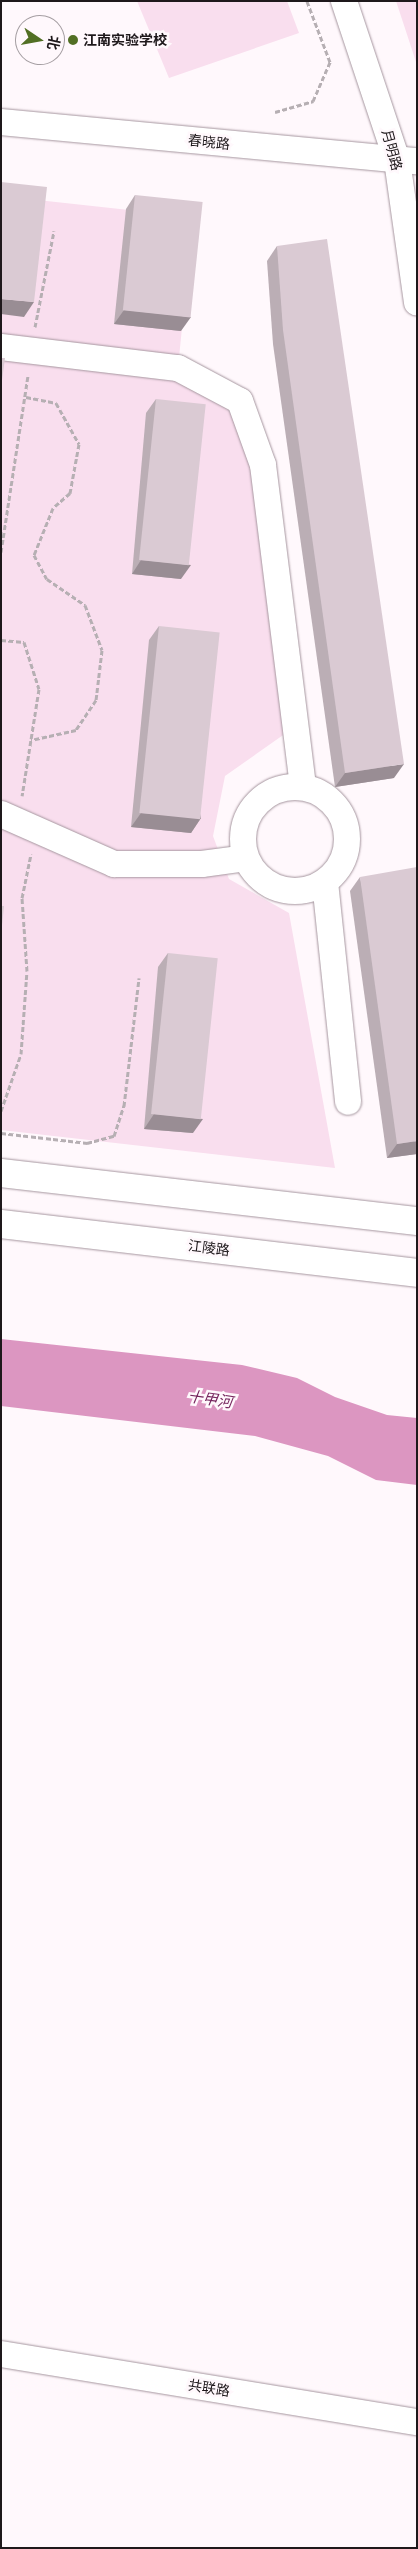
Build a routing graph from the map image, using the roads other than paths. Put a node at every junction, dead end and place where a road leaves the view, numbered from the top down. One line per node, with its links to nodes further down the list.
1 (344, 1): 3 (street, 月明路)
2 (1, 122): 3 (street, 春晓路)
3 (407, 161): 4 (street, 月明路)
4 (417, 303)
5 (1, 347): 6 (street)
6 (303, 786): 8 (street); 9 (street)
7 (18, 822): 8 (street)
8 (246, 858): 9 (street)
9 (325, 882): 10 (street)
10 (348, 1102)
11 (1, 1173): 12 (main road)
12 (417, 1221)
13 (1, 1224): 14 (main road, 江陵路)
14 (417, 1273)
15 (1, 2354): 16 (street, 共联路)
16 (417, 2422)

